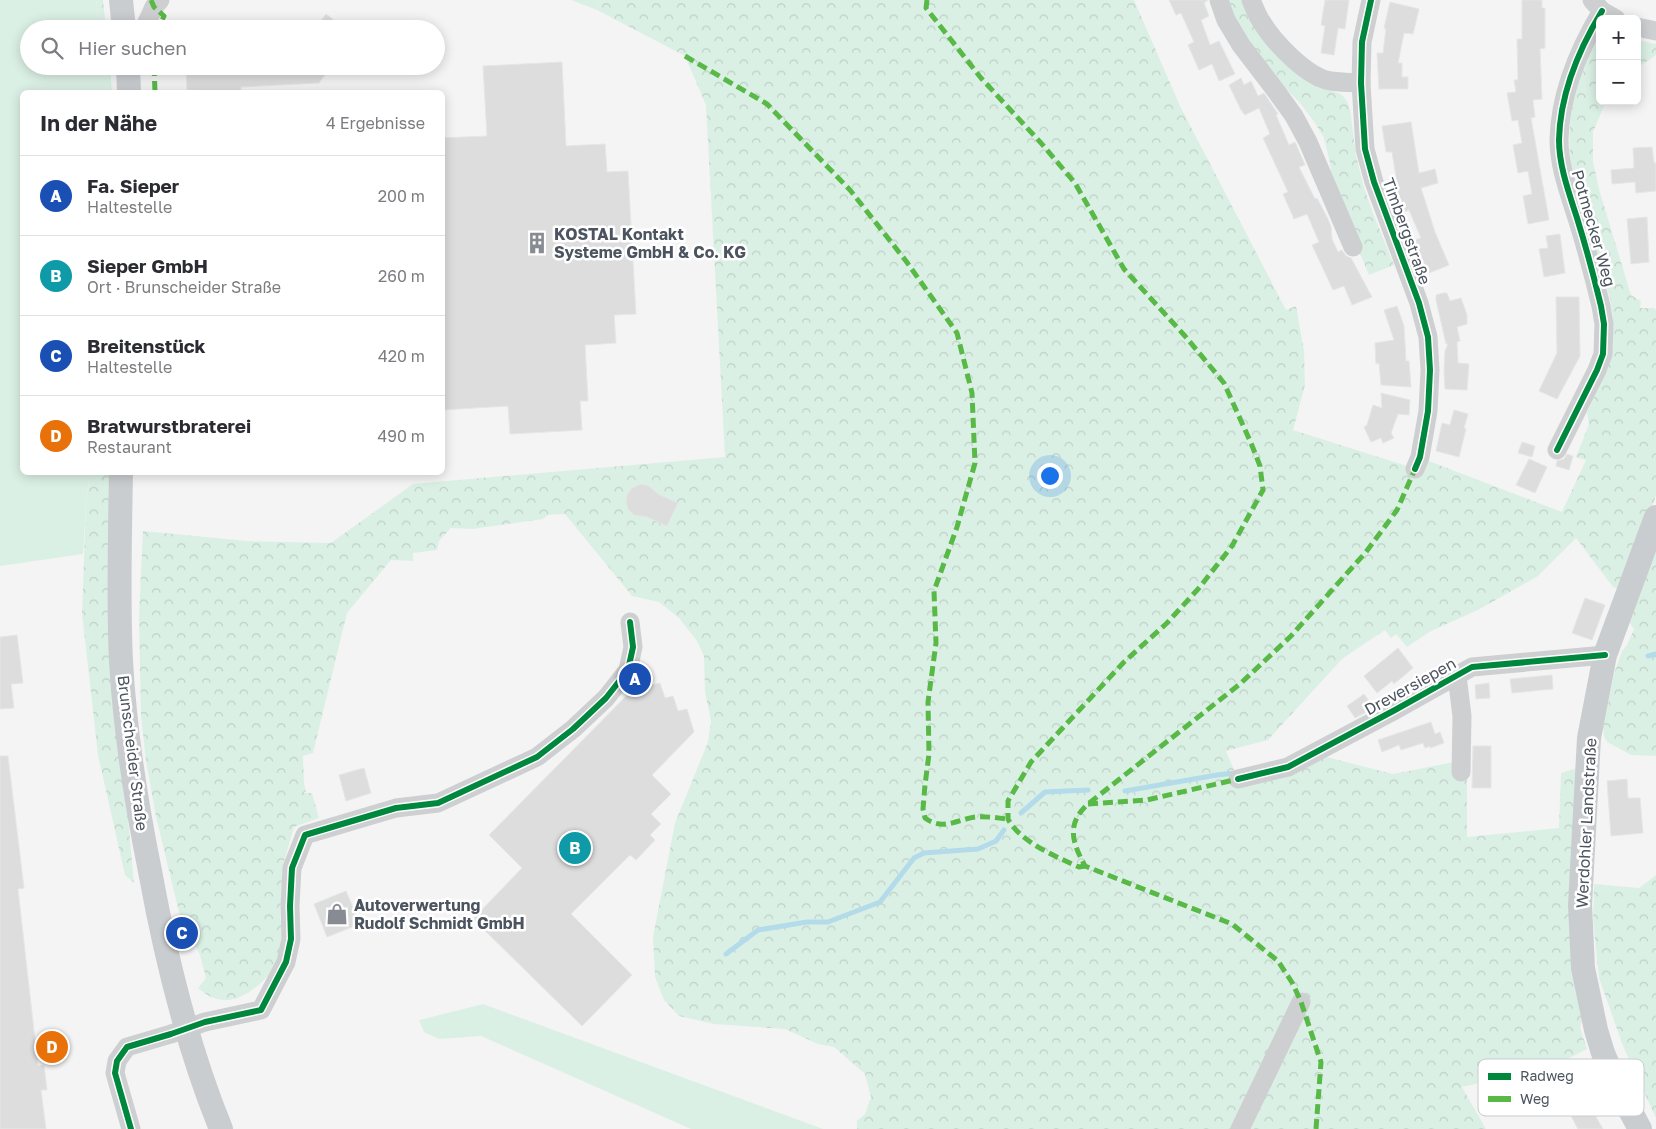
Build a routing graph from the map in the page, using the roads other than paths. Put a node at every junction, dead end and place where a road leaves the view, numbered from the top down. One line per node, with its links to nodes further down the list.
1 (121, 0): 7 (main road)
2 (160, 0): 8 (street)
3 (1219, 0): 12 (street)
4 (1251, 0): 11 (street)
5 (1371, 0): 11 (street, Timbergstraße)
6 (1603, 10): 13 (street, Potmecker Weg)
7 (123, 20)
8 (148, 20)
9 (1641, 29): 10 (street)
10 (1656, 32)
11 (1361, 83): 14 (street, Timbergstraße)
12 (1353, 247)
13 (1557, 450)
14 (1415, 469)
15 (121, 475): 23 (main road, Brunscheider Straße)
16 (1656, 517): 18 (main road, Werdohler Landstraße)
17 (630, 622): 23 (street)
18 (1605, 655): 19 (street, Dreversiepen); 24 (main road, Werdohler Landstraße)
19 (1457, 676): 20 (street, Dreversiepen); 21 (street, Dreversiepen)
20 (1461, 772)
21 (1238, 779)
22 (1301, 1002): 28 (street)
23 (186, 1029): 26 (street); 27 (main road, Brunscheider Straße)
24 (1606, 1059)
25 (1633, 1116): 29 (main road, Werdohler Landstraße)
26 (131, 1129)
27 (221, 1129)
28 (1240, 1129)
29 (1640, 1129)

